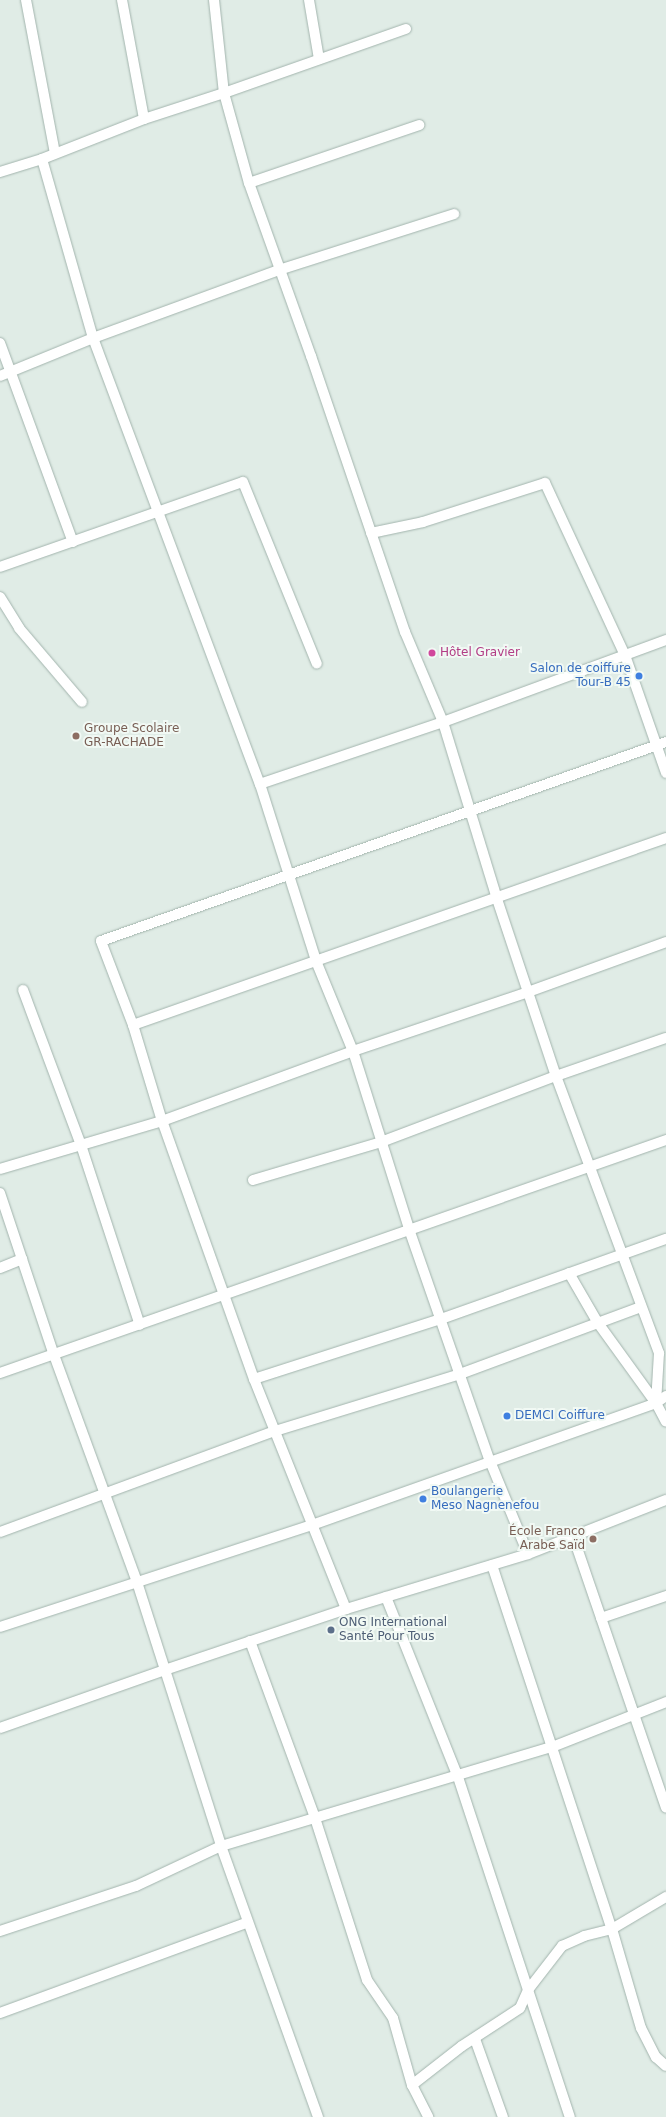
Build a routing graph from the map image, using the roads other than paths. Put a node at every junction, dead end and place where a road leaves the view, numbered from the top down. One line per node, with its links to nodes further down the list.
1 (26, 0): 10 (street)
2 (122, 0): 8 (street)
3 (214, 0): 7 (street)
4 (309, 0): 6 (street)
5 (406, 29): 6 (street)
6 (319, 59): 7 (street)
7 (224, 93): 8 (street); 13 (street)
8 (144, 119): 10 (street)
9 (419, 125): 13 (street)
10 (55, 153): 11 (street)
11 (42, 159): 12 (street); 16 (street)
12 (0, 172)
13 (249, 183): 15 (street)
14 (454, 214): 15 (street)
15 (279, 270): 16 (street); 21 (street)
16 (93, 338): 18 (street); 20 (street)
17 (0, 343): 18 (street)
18 (10, 372): 19 (street); 22 (street)
19 (0, 376)
20 (158, 512): 22 (street); 27 (street); 32 (street)
21 (371, 533): 26 (street); 29 (street)
22 (73, 542): 23 (street)
23 (0, 567)
24 (0, 597): 28 (street)
25 (666, 640): 26 (street)
26 (625, 655): 29 (street); 30 (street)
27 (317, 664)
28 (82, 702)
29 (443, 722): 32 (street); 33 (street)
30 (661, 744): 31 (street); 33 (street)
31 (666, 773)
32 (260, 784): 35 (street)
33 (470, 811): 35 (street); 36 (street)
34 (666, 838): 36 (street)
35 (289, 875): 38 (street); 41 (street)
36 (497, 899): 38 (street); 40 (street)
37 (666, 942): 40 (street)
38 (316, 961): 41 (street); 43 (street)
39 (23, 990): 48 (street)
40 (528, 992): 43 (street); 44 (street)
41 (133, 1025): 45 (street)
42 (666, 1038): 44 (street)
43 (353, 1051): 45 (street); 47 (street)
44 (556, 1076): 47 (street); 49 (street)
45 (162, 1121): 48 (street); 59 (street)
46 (666, 1140): 49 (street)
47 (382, 1142): 51 (street); 53 (street)
48 (82, 1145): 50 (street); 63 (street)
49 (589, 1166): 53 (street); 55 (street)
50 (0, 1169)
51 (253, 1180)
52 (0, 1193): 56 (street)
53 (409, 1229): 59 (street); 61 (street)
54 (666, 1238): 55 (street)
55 (621, 1253): 58 (street); 60 (street)
56 (22, 1259): 57 (street); 64 (street)
57 (0, 1268)
58 (569, 1273): 61 (street); 62 (street)
59 (223, 1295): 63 (street); 67 (street)
60 (641, 1307): 62 (street); 69 (street)
61 (441, 1320): 66 (street); 67 (street)
62 (598, 1323): 66 (street); 69 (street)
63 (140, 1325): 64 (street)
64 (54, 1355): 65 (street); 73 (street)
65 (0, 1373)
66 (460, 1374): 71 (street); 72 (street)
67 (254, 1379): 71 (street)
68 (666, 1396): 69 (street)
69 (656, 1403): 70 (street); 72 (street)
70 (666, 1422)
71 (275, 1431): 73 (street); 75 (street)
72 (490, 1461): 75 (street); 78 (street)
73 (105, 1494): 76 (street); 80 (street)
74 (666, 1500): 77 (street)
75 (312, 1524): 80 (street); 83 (street)
76 (0, 1532)
77 (573, 1536): 78 (street); 84 (street)
78 (528, 1554): 79 (street)
79 (492, 1565): 82 (street); 91 (street)
80 (137, 1582): 85 (street); 87 (street)
81 (666, 1596): 84 (street)
82 (386, 1597): 83 (street); 92 (street)
83 (346, 1609): 86 (street)
84 (601, 1618): 89 (street)
85 (0, 1627)
86 (250, 1641): 87 (street); 94 (street)
87 (165, 1670): 90 (street); 95 (street)
88 (666, 1702): 89 (street)
89 (635, 1715): 91 (street); 93 (street)
90 (0, 1728)
91 (552, 1747): 92 (street); 98 (street)
92 (458, 1777): 94 (street); 100 (street)
93 (666, 1806)
94 (315, 1818): 95 (street); 104 (street)
95 (221, 1846): 97 (street); 99 (street)
96 (666, 1897): 98 (street)
97 (248, 1922): 101 (street); 105 (street)
98 (612, 1929): 100 (street); 103 (street)
99 (0, 1931)
100 (528, 1990): 102 (street); 108 (street)
101 (0, 2013)
102 (475, 2039): 104 (street); 107 (street)
103 (666, 2066)
104 (412, 2085): 106 (street)
105 (318, 2117)
106 (428, 2117)
107 (504, 2117)
108 (570, 2117)

